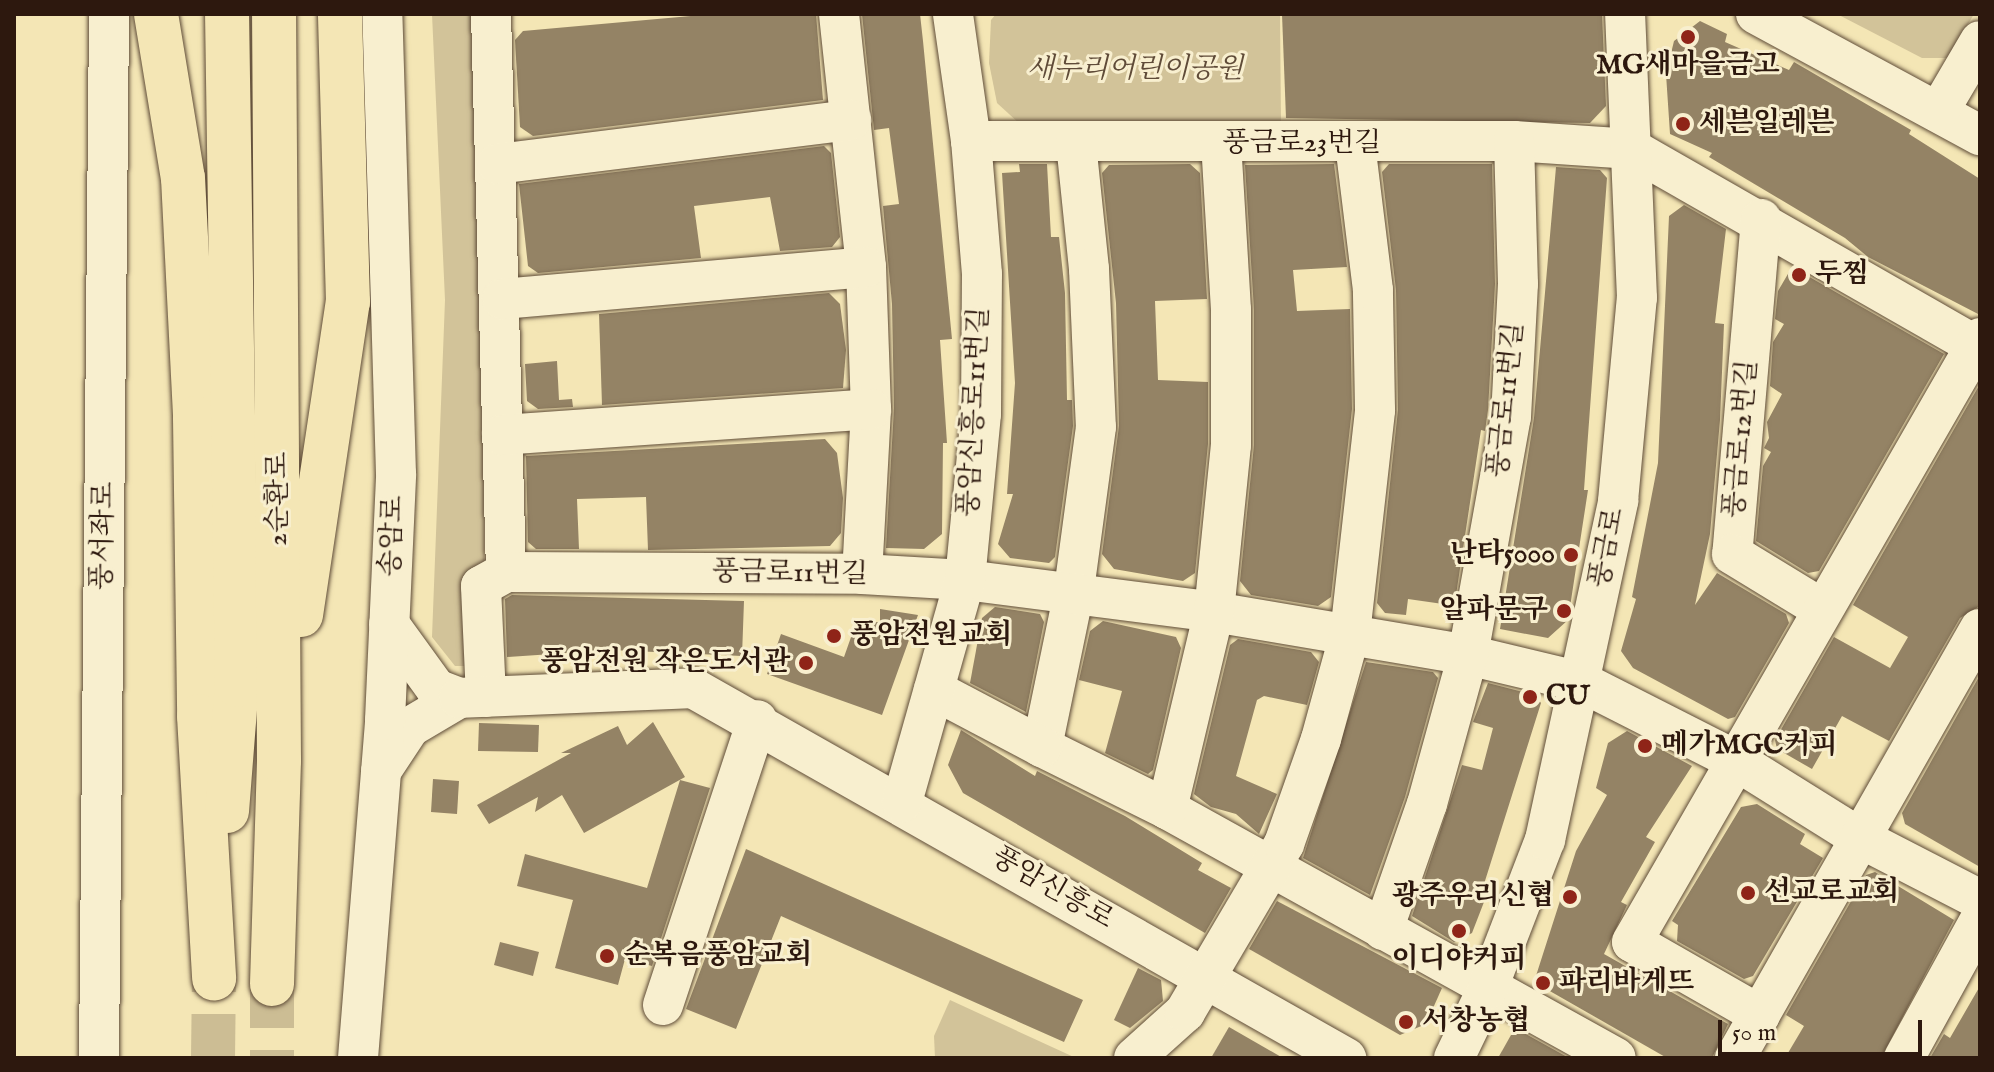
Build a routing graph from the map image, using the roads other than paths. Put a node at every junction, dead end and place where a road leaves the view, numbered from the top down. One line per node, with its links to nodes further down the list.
1 (109, 14): 59 (street, 풍서좌로)
2 (156, 14): 3 (highway, 2순환로)
3 (227, 14)
4 (274, 14): 44 (highway, 2순환로)
5 (340, 14): 44 (highway)
6 (382, 14): 35 (street, 송암로)
7 (839, 14): 14 (street)
8 (953, 14): 16 (street, 풍암신흥로11번길)
9 (1625, 14): 21 (street, 풍금로)
10 (1756, 14): 13 (street)
11 (502, 15): 22 (street)
12 (1980, 41): 13 (street)
13 (1939, 111): 15 (street)
14 (851, 120): 22 (street); 24 (street)
15 (1980, 135)
16 (971, 141): 18 (street, 풍금로23번길); 31 (street, 풍암신흥로11번길)
17 (1514, 141): 20 (street, 풍금로23번길); 21 (street, 풍금로23번길); 38 (street, 풍금로11번길)
18 (1076, 143): 19 (street, 풍금로23번길); 32 (street)
19 (1221, 144): 20 (street, 풍금로23번길); 34 (street)
20 (1355, 144): 37 (street)
21 (1632, 149): 23 (street); 39 (street, 풍금로)
22 (497, 164): 25 (street)
23 (1761, 219): 26 (street); 33 (street, 풍금로12번길)
24 (866, 267): 25 (street); 27 (street)
25 (502, 299): 28 (street)
26 (1978, 344): 33 (street)
27 (871, 409): 28 (street); 30 (street)
28 (502, 435): 29 (street)
29 (506, 572): 30 (street, 풍금로11번길); 41 (street)
30 (862, 574): 31 (street, 풍금로11번길)
31 (965, 580): 32 (street, 풍금로11번길); 40 (street, 풍암신흥로11번길)
32 (1073, 597): 34 (street, 풍금로11번길); 43 (street)
33 (1822, 609): 45 (street)
34 (1214, 612): 37 (street, 풍금로11번길); 48 (street)
35 (389, 624): 41 (street); 46 (street, 송암로)
36 (1980, 629): 49 (street)
37 (1350, 634): 38 (street, 풍금로11번길); 50 (street)
38 (1468, 655): 39 (street, 풍금로11번길); 53 (street)
39 (1581, 682): 45 (street); 56 (street, 풍금로)
40 (934, 690): 43 (street); 47 (street, 풍암신흥로11번길)
41 (473, 697): 42 (street, 풍암신흥로); 46 (street, 풍암신흥로)
42 (757, 720): 47 (street, 풍암신흥로); 57 (street)
43 (1042, 747): 48 (street)
44 (279, 760): 55 (highway, 2순환로)
45 (1735, 760): 49 (street); 58 (street)
46 (381, 771): 60 (street, 송암로)
47 (902, 802): 54 (street, 풍암신흥로)
48 (1167, 809): 50 (street)
49 (1860, 838): 51 (street); 58 (street)
50 (1268, 867): 53 (street); 54 (street)
51 (1980, 900)
52 (1980, 920): 66 (street)
53 (1383, 930): 56 (street)
54 (1208, 979): 61 (street); 62 (street, 풍암신흥로)
55 (272, 984)
56 (1487, 990): 63 (street, 풍금로); 64 (street)
57 (663, 1005)
58 (1760, 1015): 65 (street)
59 (99, 1058)
60 (358, 1058)
61 (1134, 1058)
62 (1346, 1058)
63 (1454, 1058)
64 (1616, 1058)
65 (1735, 1058)
66 (1904, 1058)

